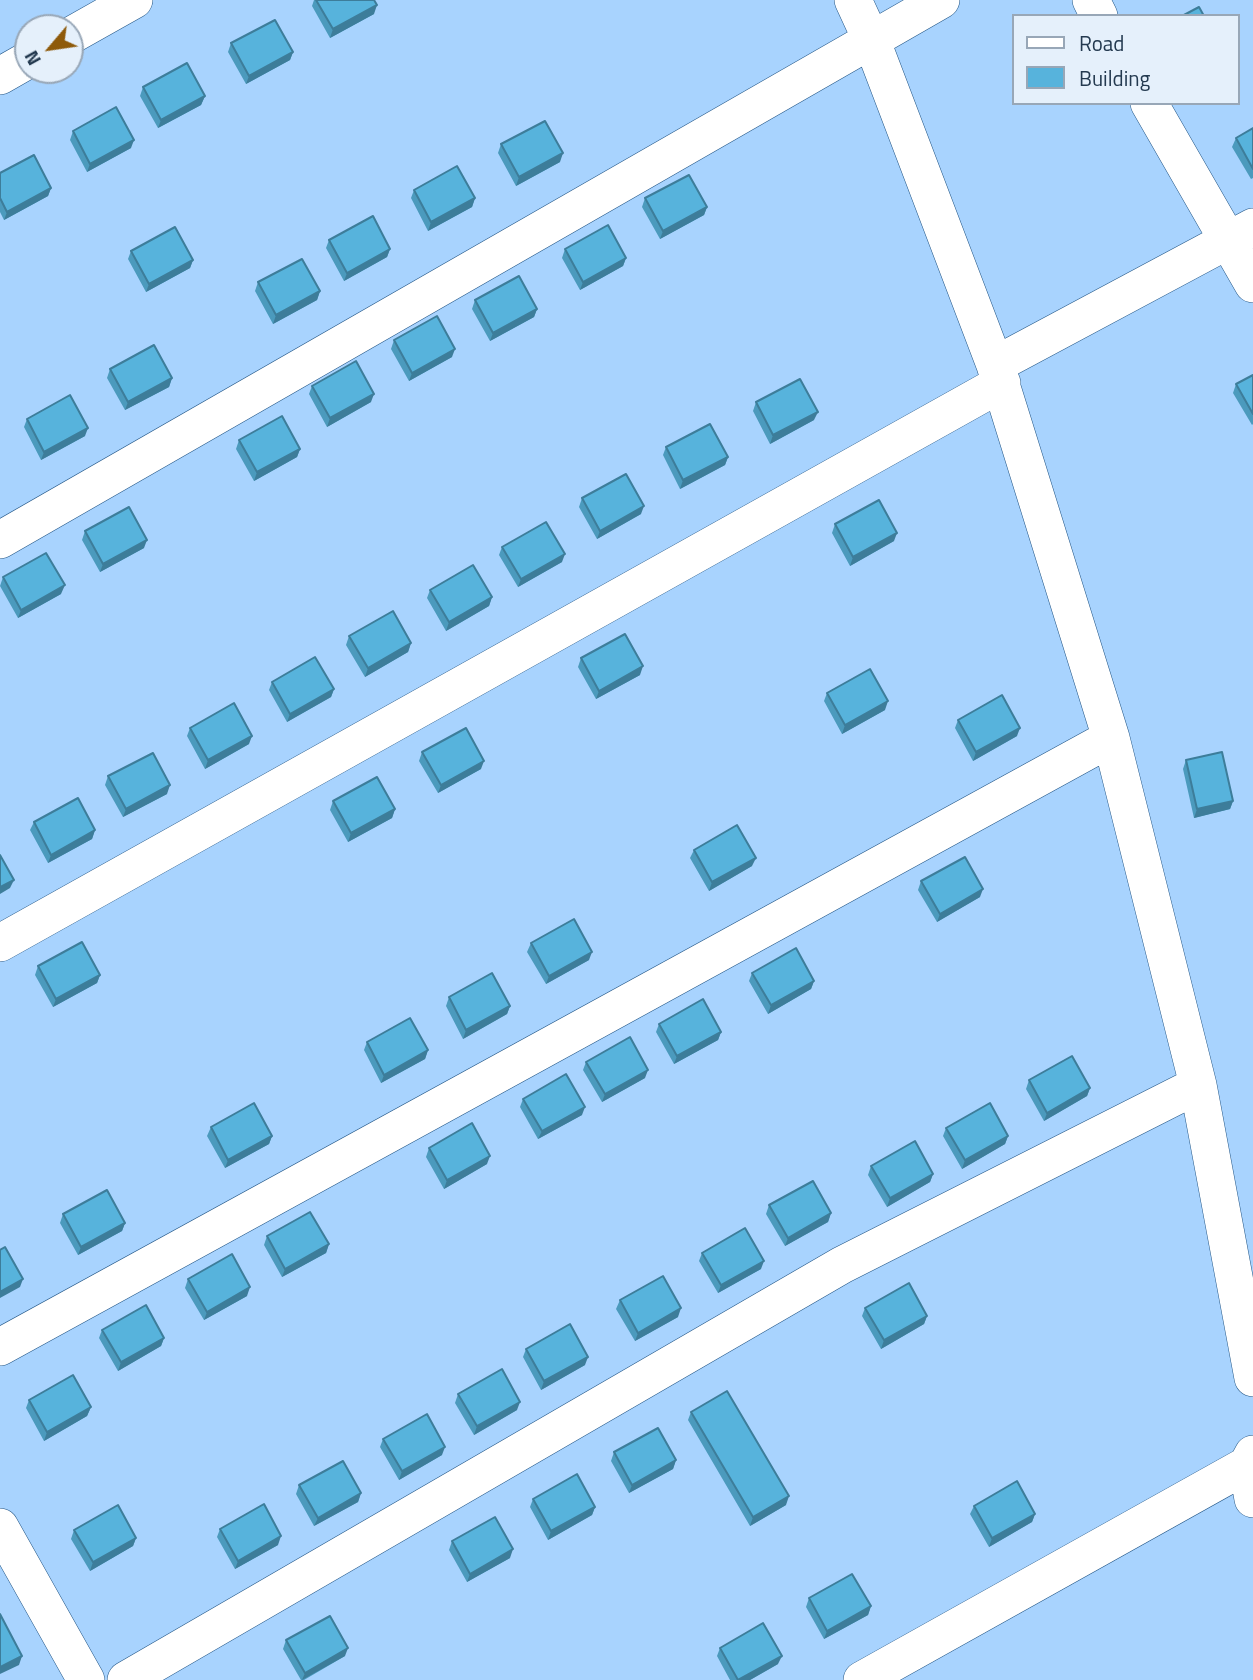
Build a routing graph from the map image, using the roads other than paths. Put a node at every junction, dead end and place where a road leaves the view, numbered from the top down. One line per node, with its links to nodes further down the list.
1 (134, 0): 4 (street)
2 (853, 0): 5 (street)
3 (941, 0): 5 (street)
4 (84, 28)
5 (871, 39): 9 (street); 10 (street)
6 (1150, 105): 7 (street)
7 (1240, 234): 8 (street); 9 (street)
8 (1253, 284)
9 (999, 374): 11 (street); 12 (street)
10 (0, 540)
11 (1111, 738): 13 (street); 14 (street)
12 (0, 943)
13 (1198, 1085): 15 (street); 19 (street)
14 (0, 1347)
15 (1253, 1378)
16 (1251, 1473): 20 (street)
17 (0, 1527): 18 (street)
18 (86, 1680)
19 (126, 1680)
20 (862, 1680)

